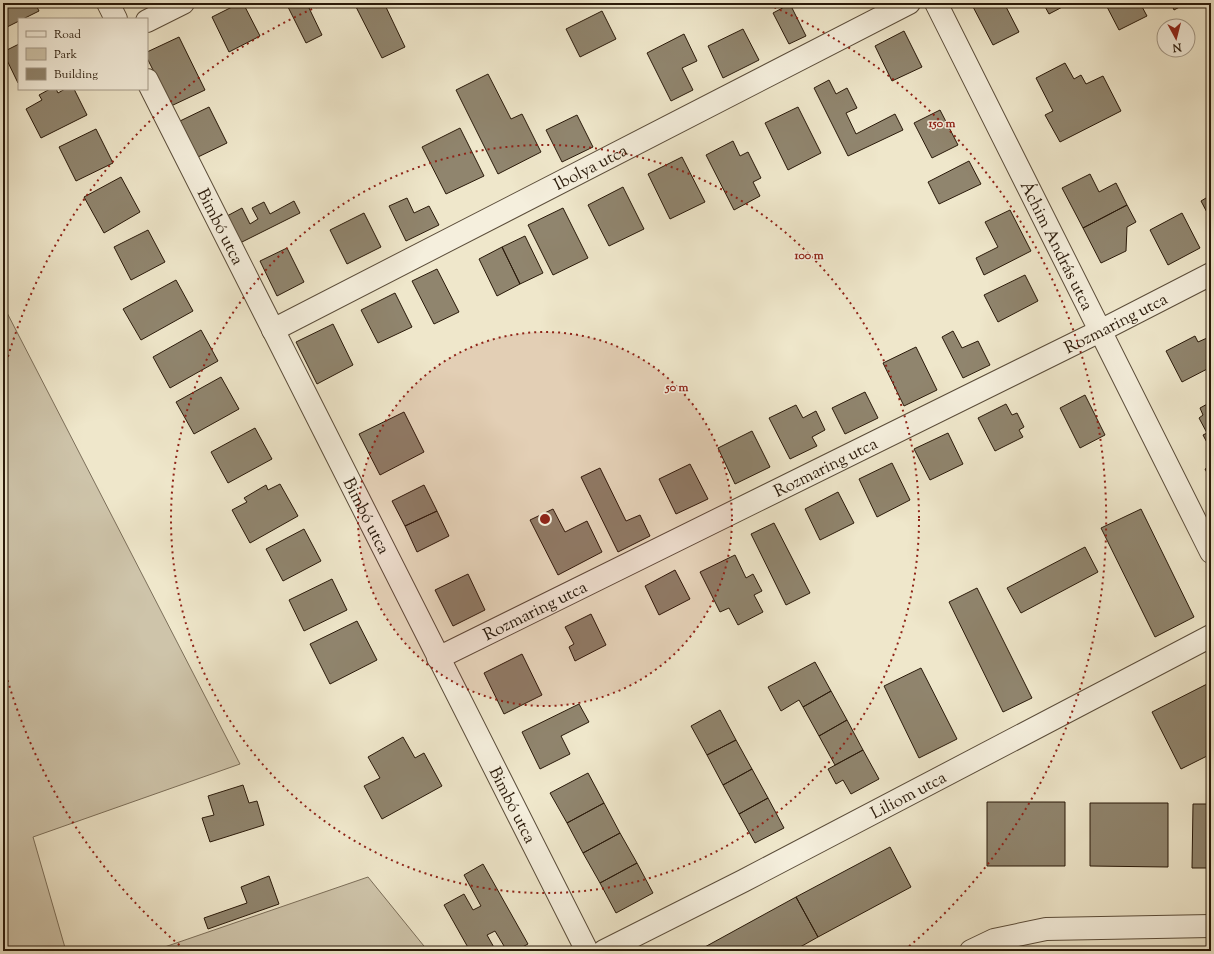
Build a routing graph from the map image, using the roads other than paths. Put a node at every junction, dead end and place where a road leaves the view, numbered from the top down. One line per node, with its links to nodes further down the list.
1 (108, 3): 5 (street)
2 (183, 3): 6 (street)
3 (908, 3): 9 (street, Ibolya utca)
4 (936, 3): 10 (street, Áchim András utca)
5 (116, 18)
6 (148, 20)
7 (148, 82): 9 (street, Bimbó utca)
8 (1211, 274): 10 (street, Rozmaring utca)
9 (273, 330): 13 (street, Bimbó utca)
10 (1100, 331): 11 (street, Áchim András utca); 13 (street, Rozmaring utca)
11 (1211, 552)
12 (1211, 636): 16 (street, Liliom utca)
13 (438, 658): 15 (street, Bimbó utca)
14 (1211, 926): 17 (street)
15 (587, 951)
16 (604, 951)
17 (971, 951)

